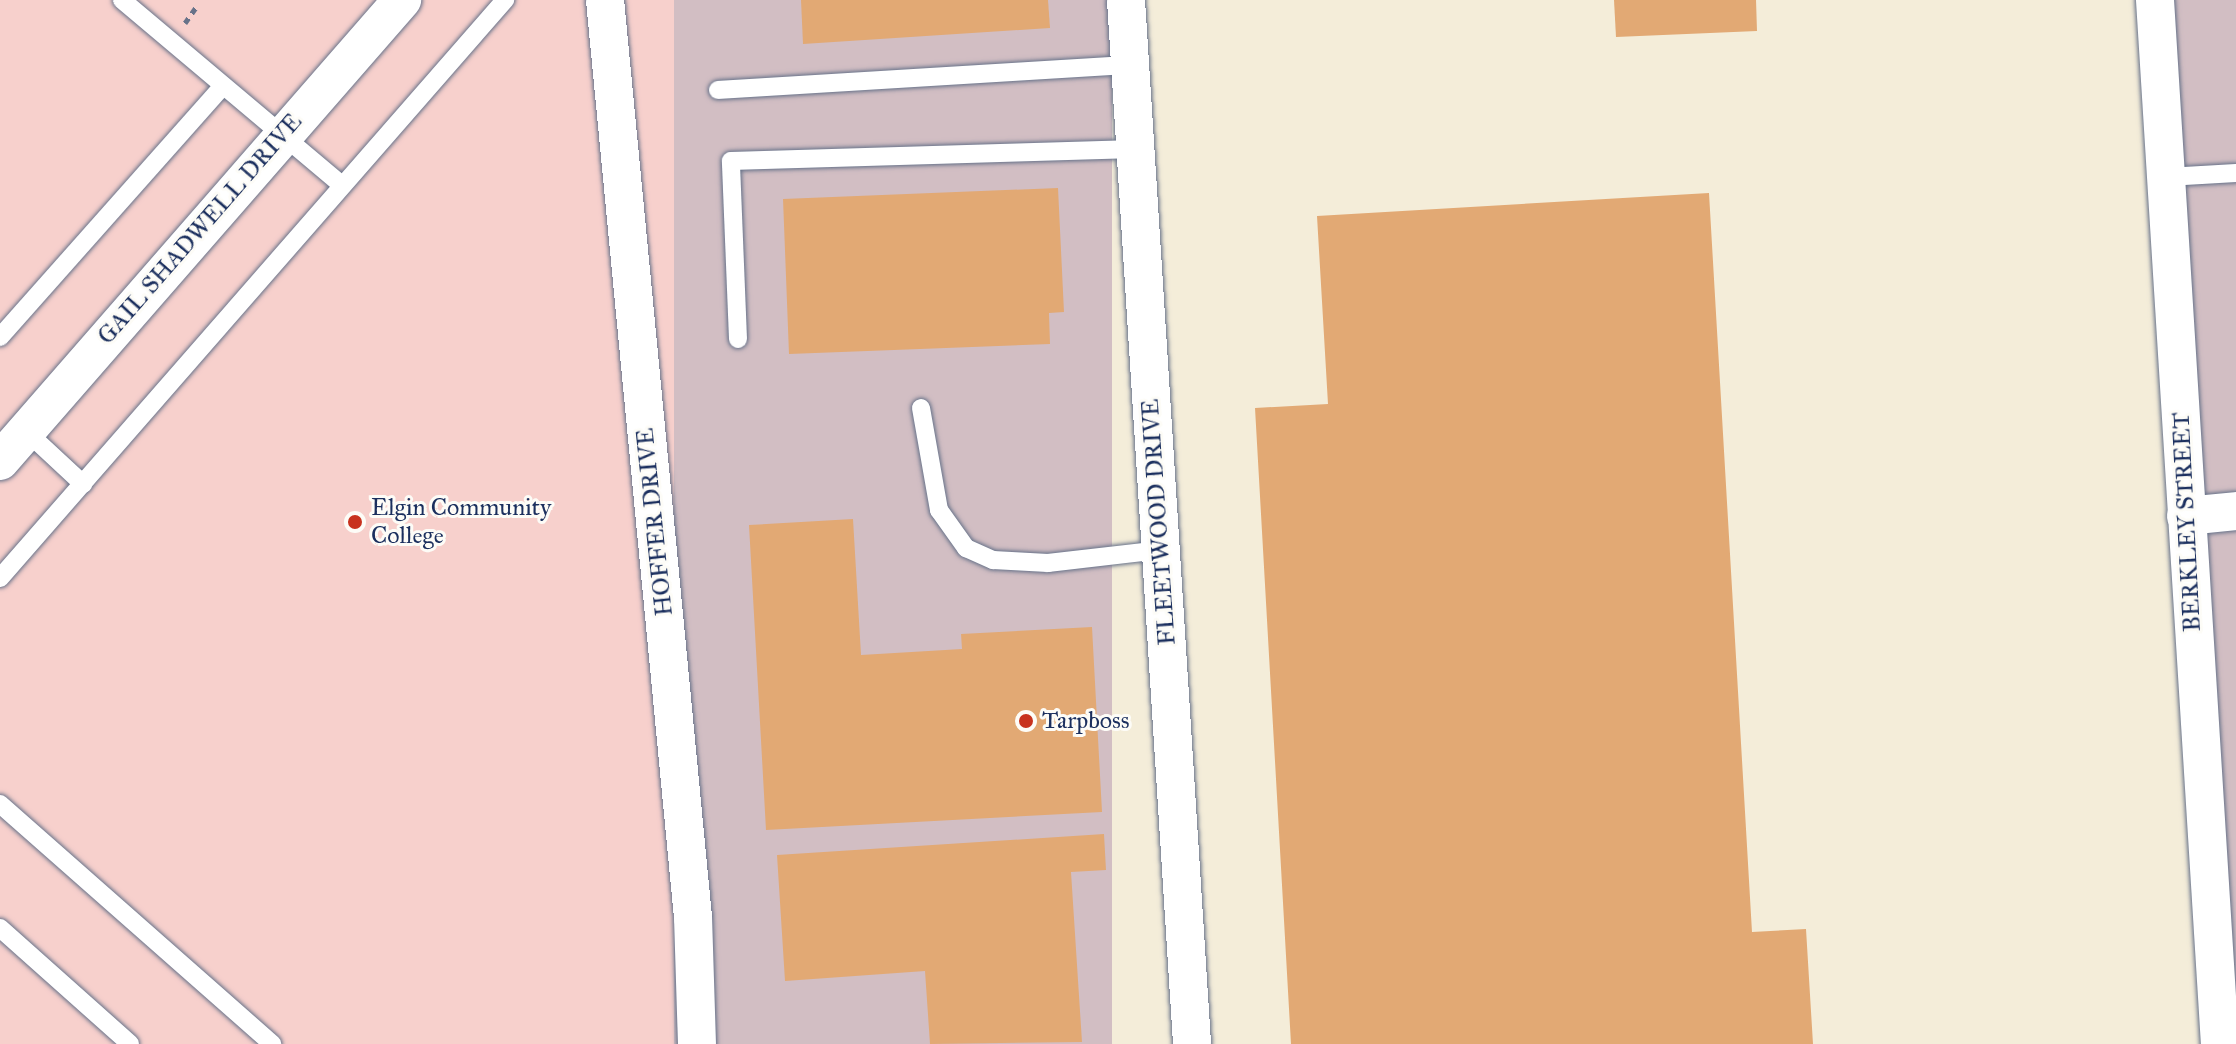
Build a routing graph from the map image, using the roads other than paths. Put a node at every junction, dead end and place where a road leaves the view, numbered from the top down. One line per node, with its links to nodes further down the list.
1 (122, 0): 8 (lane)
2 (402, 0): 10 (street, GAIL SHADWELL DRIVE)
3 (505, 0): 14 (lane)
4 (605, 0): 30 (street, HOFFER DRIVE)
5 (1126, 0): 7 (street, FLEETWOOD DRIVE)
6 (2155, 0): 13 (street, BERKLEY STREET)
7 (1130, 65): 9 (lane); 11 (street, FLEETWOOD DRIVE)
8 (222, 87): 10 (lane); 15 (lane)
9 (718, 90)
10 (279, 137): 14 (lane); 18 (street, GAIL SHADWELL DRIVE)
11 (1135, 149): 16 (lane); 23 (street, FLEETWOOD DRIVE)
12 (2236, 173): 13 (lane)
13 (2167, 177): 22 (street, BERKLEY STREET)
14 (342, 185): 20 (lane)
15 (0, 337)
16 (738, 339)
17 (921, 408): 23 (lane)
18 (26, 431): 19 (street, GAIL SHADWELL DRIVE); 20 (lane)
19 (0, 461)
20 (83, 484): 24 (lane)
21 (2236, 511): 22 (street)
22 (2186, 516): 27 (street, BERKLEY STREET)
23 (1161, 550): 31 (street, FLEETWOOD DRIVE)
24 (0, 578)
25 (0, 804): 29 (lane)
26 (0, 928): 28 (lane)
27 (2225, 942): 32 (street, BERKLEY STREET)
28 (130, 1044)
29 (272, 1044)
30 (697, 1044)
31 (1192, 1044)
32 (2220, 1044)

